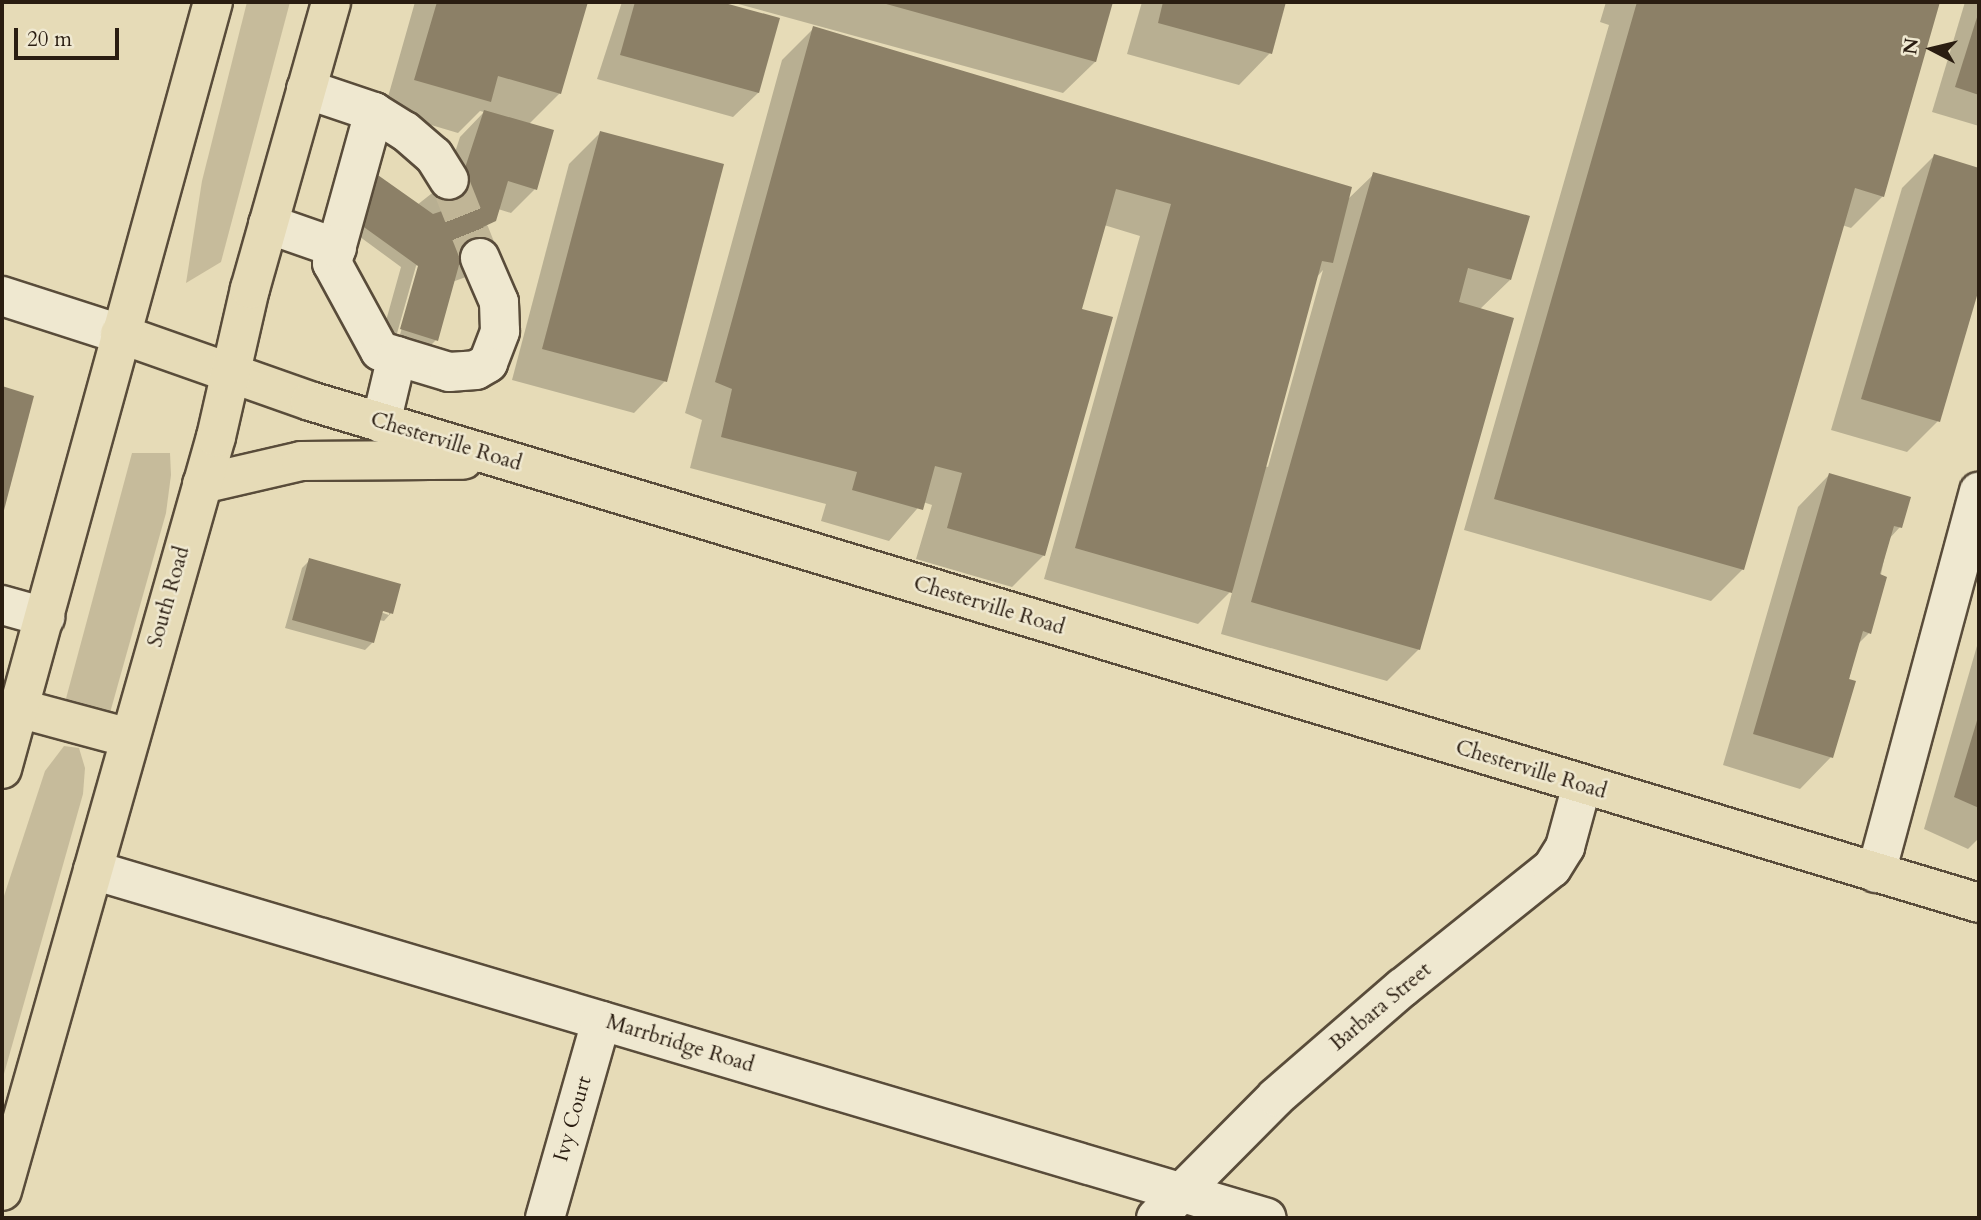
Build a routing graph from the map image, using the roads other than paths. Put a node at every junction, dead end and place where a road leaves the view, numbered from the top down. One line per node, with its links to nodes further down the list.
1 (214, 2): 10 (main road)
2 (331, 2): 3 (main road, South Road)
3 (306, 89): 4 (street); 6 (main road, South Road)
4 (374, 112): 5 (street); 7 (street)
5 (441, 168)
6 (268, 224): 7 (street); 12 (main road, South Road)
7 (337, 248): 11 (street)
8 (480, 258): 11 (street)
9 (2, 296): 10 (street, Chesterville Road)
10 (120, 334): 12 (main road, Chesterville Road); 18 (main road)
11 (397, 356): 13 (street)
12 (232, 373): 13 (main road, Chesterville Road); 15 (main road, South Road)
13 (381, 423): 14 (main road, Chesterville Road)
14 (503, 460): 15 (main road); 22 (main road, Chesterville Road)
15 (202, 484): 20 (main road, South Road)
16 (1979, 492): 24 (street)
17 (2, 605): 18 (street)
18 (45, 617): 19 (main road)
19 (15, 689): 20 (main road); 21 (main road)
20 (129, 738): 23 (main road, South Road)
21 (2, 769)
22 (1582, 785): 24 (main road, Chesterville Road); 28 (street, Barbara Street)
23 (93, 870): 26 (street, Marrbridge Road); 27 (main road, South Road)
24 (1876, 873): 25 (main road, Chesterville Road)
25 (1979, 904)
26 (601, 1021): 28 (street, Marrbridge Road); 29 (street, Ivy Court)
27 (2, 1191)
28 (1166, 1206): 30 (street, Marrbridge Road)
29 (545, 1218)
30 (1267, 1218)

